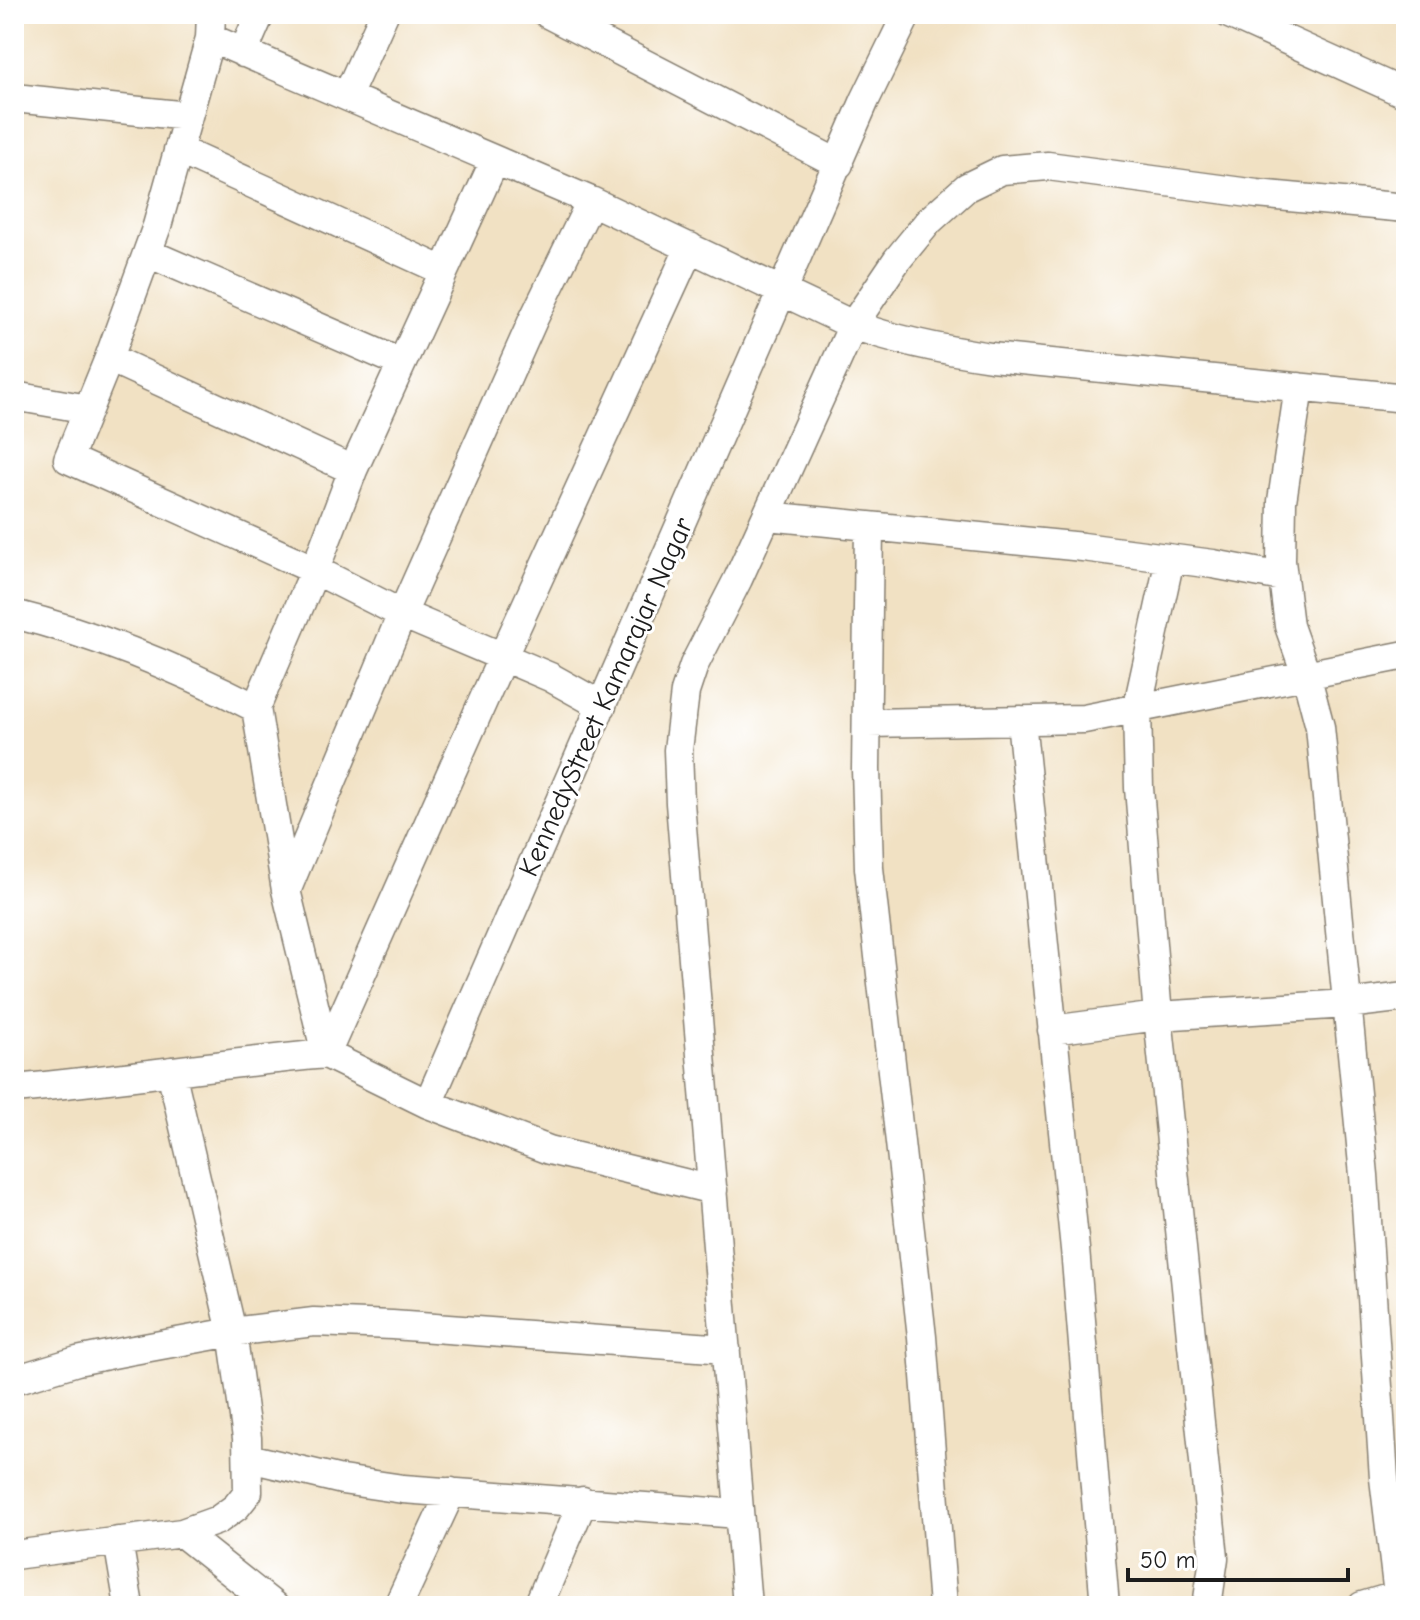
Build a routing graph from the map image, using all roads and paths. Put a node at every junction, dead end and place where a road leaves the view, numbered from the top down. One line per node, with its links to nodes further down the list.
1 (260, 14): 7 (street)
2 (384, 14): 9 (street)
3 (548, 14): 14 (street)
4 (907, 14): 14 (street, KennedyStreet Kamarajar Nagar)
5 (1229, 14): 8 (street)
6 (210, 26): 7 (street); 11 (street)
7 (243, 53): 9 (street)
8 (1406, 94)
9 (347, 96): 13 (street)
10 (14, 98): 11 (street)
11 (188, 116): 12 (street)
12 (178, 150): 18 (street); 19 (street)
13 (495, 160): 15 (street); 19 (street)
14 (839, 164): 20 (street, KennedyStreet Kamarajar Nagar)
15 (591, 201): 17 (street); 35 (street)
16 (1406, 208): 21 (street)
17 (690, 247): 20 (street); 37 (street)
18 (148, 253): 22 (street); 23 (street)
19 (444, 271): 23 (street)
20 (783, 291): 21 (street); 39 (street, KennedyStreet Kamarajar Nagar)
21 (853, 325): 24 (street); 29 (street)
22 (109, 358): 27 (street); 28 (street)
23 (401, 363): 28 (street)
24 (1299, 387): 26 (street); 33 (street)
25 (14, 396): 27 (street)
26 (1406, 398)
27 (88, 409): 32 (street)
28 (353, 470): 32 (street)
29 (767, 516): 30 (street); 53 (street)
30 (869, 526): 31 (street); 43 (street)
31 (1170, 559): 33 (street); 41 (street)
32 (315, 570): 35 (street); 40 (street)
33 (1282, 577): 38 (street)
34 (14, 614): 40 (street)
35 (402, 614): 37 (street); 44 (street)
36 (1406, 655): 38 (street)
37 (503, 656): 39 (street); 49 (street)
38 (1306, 674): 41 (street); 46 (street)
39 (602, 706): 52 (street, KennedyStreet Kamarajar Nagar)
40 (256, 708): 44 (street)
41 (1137, 710): 42 (street); 47 (street)
42 (1021, 720): 43 (street); 48 (street)
43 (868, 723): 70 (street)
44 (286, 890): 49 (street)
45 (1406, 997): 46 (street)
46 (1347, 1004): 47 (street); 64 (street)
47 (1158, 1016): 48 (street); 72 (street)
48 (1052, 1030): 71 (street)
49 (326, 1054): 50 (street); 52 (street)
50 (171, 1071): 51 (street); 54 (street)
51 (14, 1089)
52 (428, 1104): 53 (street)
53 (713, 1190): 55 (street)
54 (232, 1332): 55 (street); 56 (street); 57 (street)
55 (726, 1349): 60 (street)
56 (21, 1378)
57 (249, 1458): 58 (street); 61 (street)
58 (451, 1492): 59 (street); 67 (street)
59 (583, 1501): 60 (street); 68 (street)
60 (739, 1514): 69 (street)
61 (182, 1533): 62 (street); 66 (street)
62 (118, 1541): 63 (street); 65 (street)
63 (14, 1555)
64 (1402, 1594): 73 (street)
65 (129, 1606)
66 (274, 1606)
67 (398, 1606)
68 (538, 1606)
69 (747, 1606)
70 (943, 1606)
71 (1105, 1606)
72 (1207, 1606)
73 (1362, 1606)

